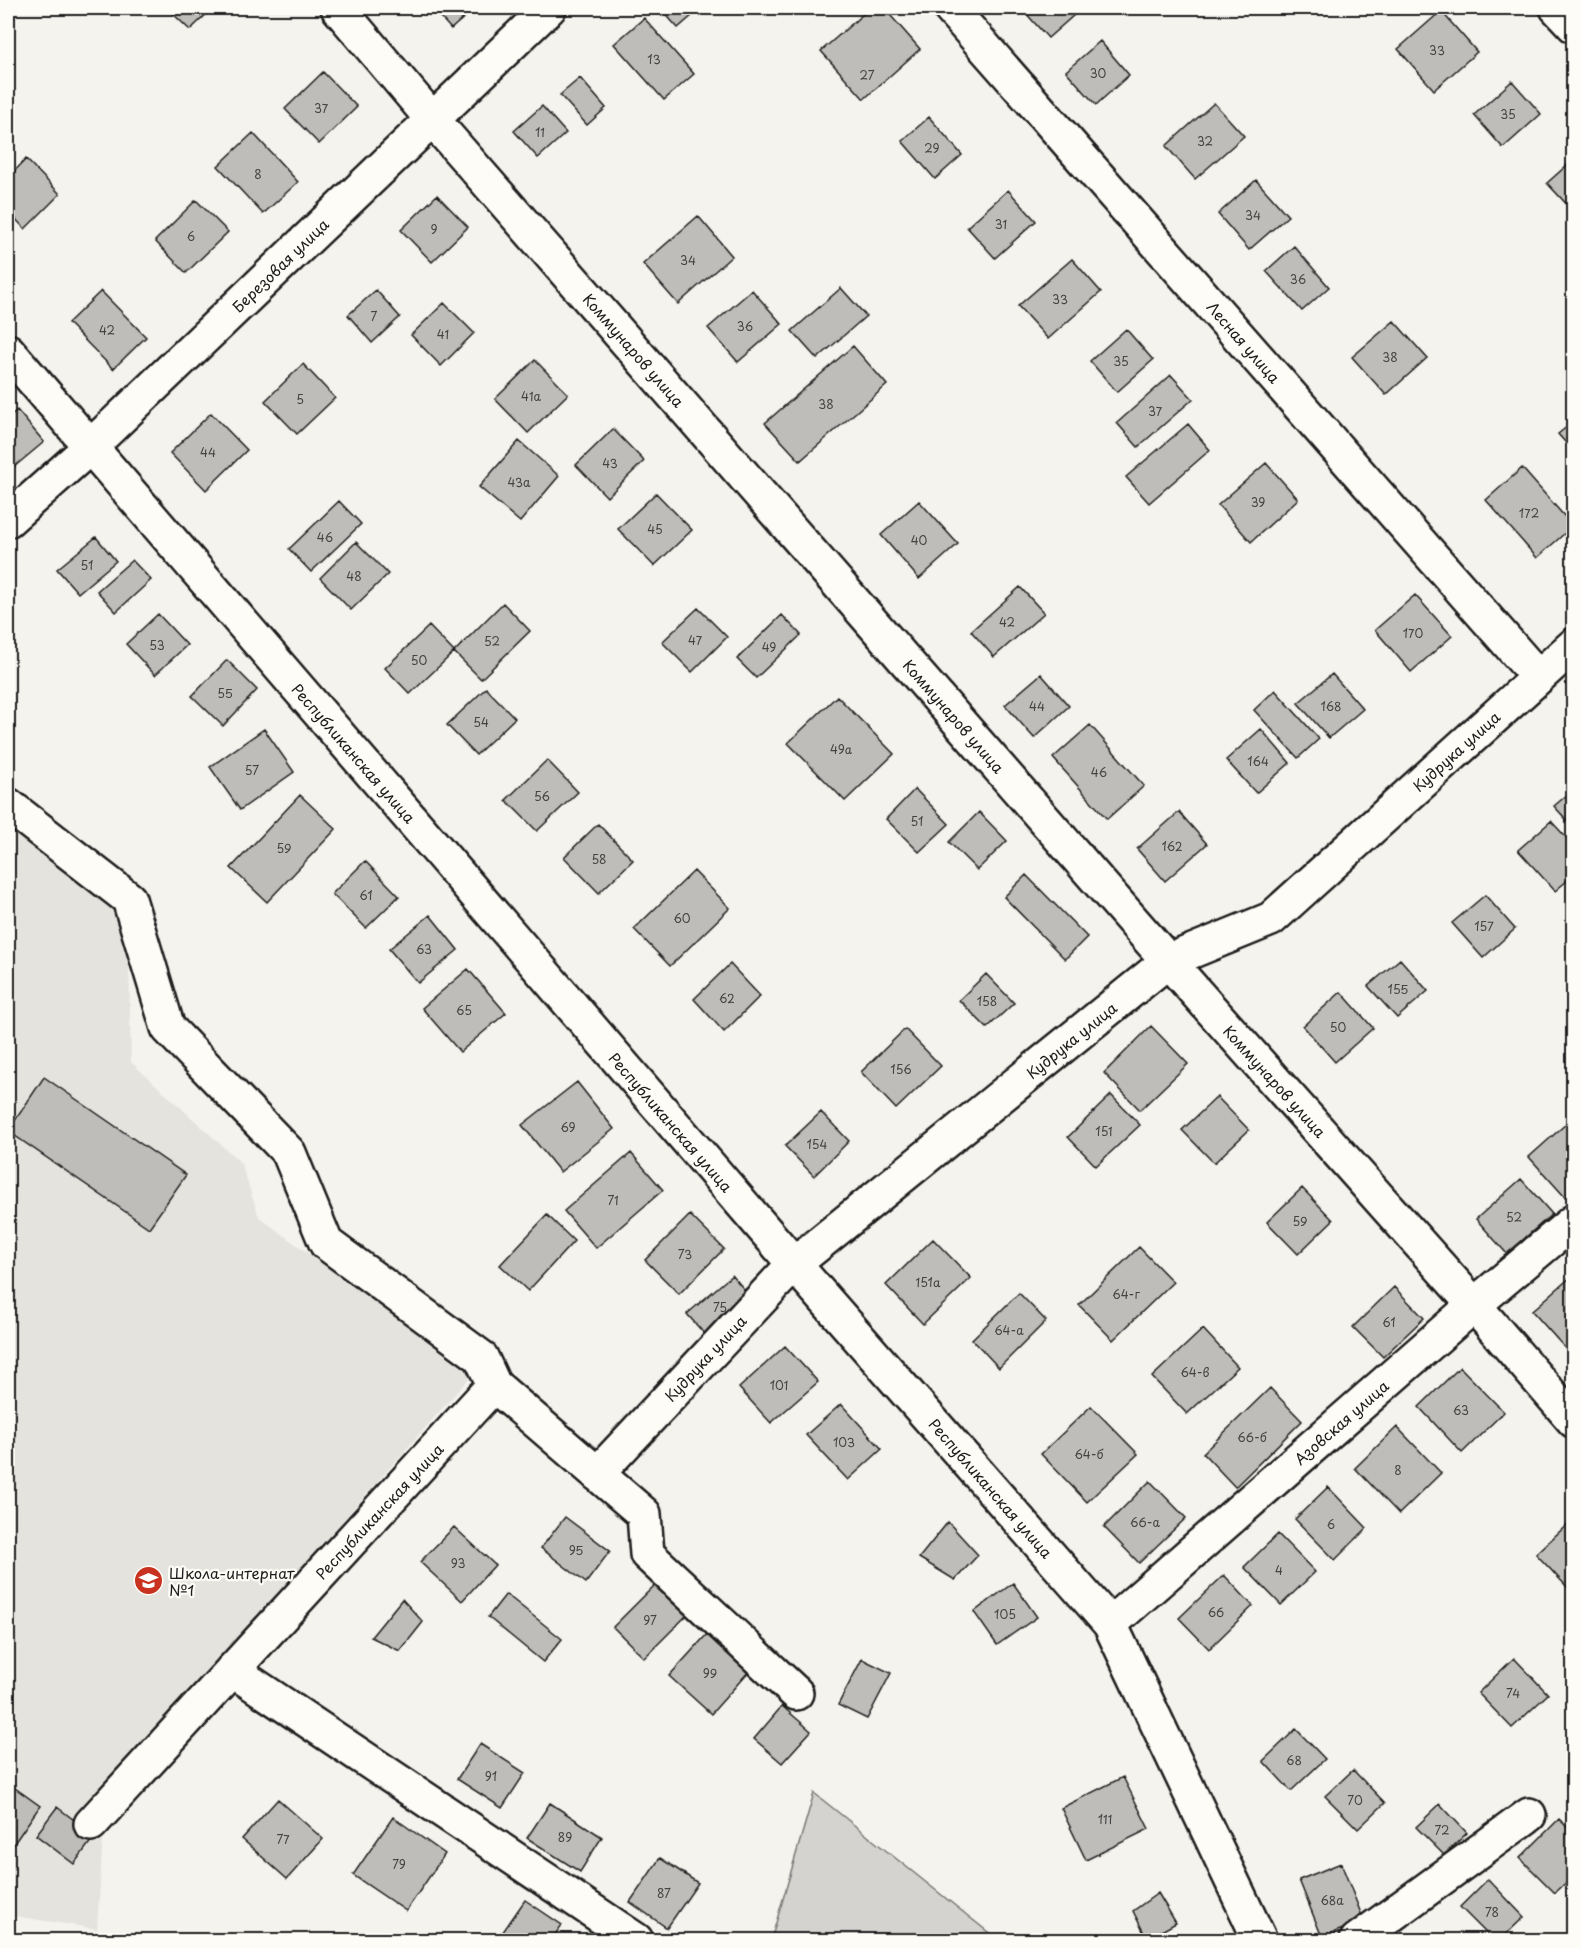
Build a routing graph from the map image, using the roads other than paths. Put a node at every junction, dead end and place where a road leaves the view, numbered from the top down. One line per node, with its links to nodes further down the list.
1 (338, 8): 6 (street, Коммунаров улица)
2 (549, 8): 6 (street, Березовая улица)
3 (950, 8): 11 (street, Лесная улица)
4 (1557, 8): 5 (street)
5 (1574, 26)
6 (432, 119): 8 (street, Березовая улица); 13 (street, Коммунаров улица)
7 (8, 351): 8 (street, Республиканская улица)
8 (90, 447): 9 (street, Березовая улица); 15 (street, Республиканская улица)
9 (8, 520)
10 (1574, 645): 11 (street, Кудрука улица)
11 (1538, 677): 13 (street, Кудрука улица)
12 (8, 805): 17 (street)
13 (1168, 961): 15 (street, Кудрука улица); 16 (street, Коммунаров улица)
14 (1574, 1221): 16 (street, Азовская улица)
15 (794, 1264): 19 (street, Кудрука улица); 20 (street, Республиканская улица)
16 (1474, 1305): 18 (street, Коммунаров улица); 20 (street, Азовская улица)
17 (494, 1385): 19 (street); 21 (street, Республиканская улица)
18 (1574, 1421)
19 (597, 1474): 22 (street)
20 (1110, 1624): 26 (street, Республиканская улица)
21 (232, 1670): 24 (street, Республиканская улица); 25 (street)
22 (796, 1693)
23 (1529, 1815): 27 (street)
24 (91, 1824)
25 (636, 1941)
26 (1260, 1941)
27 (1357, 1941)

